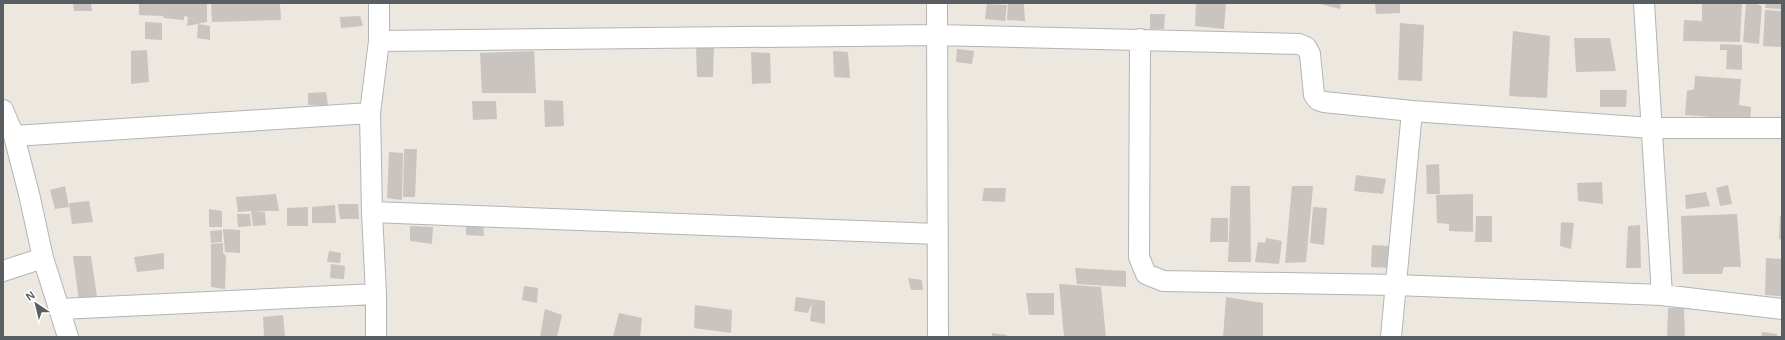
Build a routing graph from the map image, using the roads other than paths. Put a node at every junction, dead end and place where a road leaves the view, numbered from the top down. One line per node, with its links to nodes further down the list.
1 (380, 3): 6 (street)
2 (937, 3): 4 (street)
3 (1644, 3): 10 (street)
4 (937, 35): 5 (street); 6 (street); 14 (street)
5 (1140, 39): 8 (street); 17 (street)
6 (379, 41): 9 (street)
7 (3, 110): 12 (street)
8 (1412, 111): 10 (street); 17 (street)
9 (370, 113): 12 (street); 13 (street)
10 (1652, 128): 11 (street); 19 (street)
11 (1782, 128)
12 (14, 136): 15 (street)
13 (372, 212): 14 (street); 18 (street)
14 (937, 234): 24 (street)
15 (43, 258): 16 (street); 20 (street)
16 (3, 271)
17 (1395, 285): 19 (street); 25 (street)
18 (376, 294): 20 (street); 23 (street)
19 (1662, 295): 21 (street)
20 (60, 309): 22 (street)
21 (1782, 309)
22 (68, 337)
23 (376, 337)
24 (938, 337)
25 (1391, 337)

